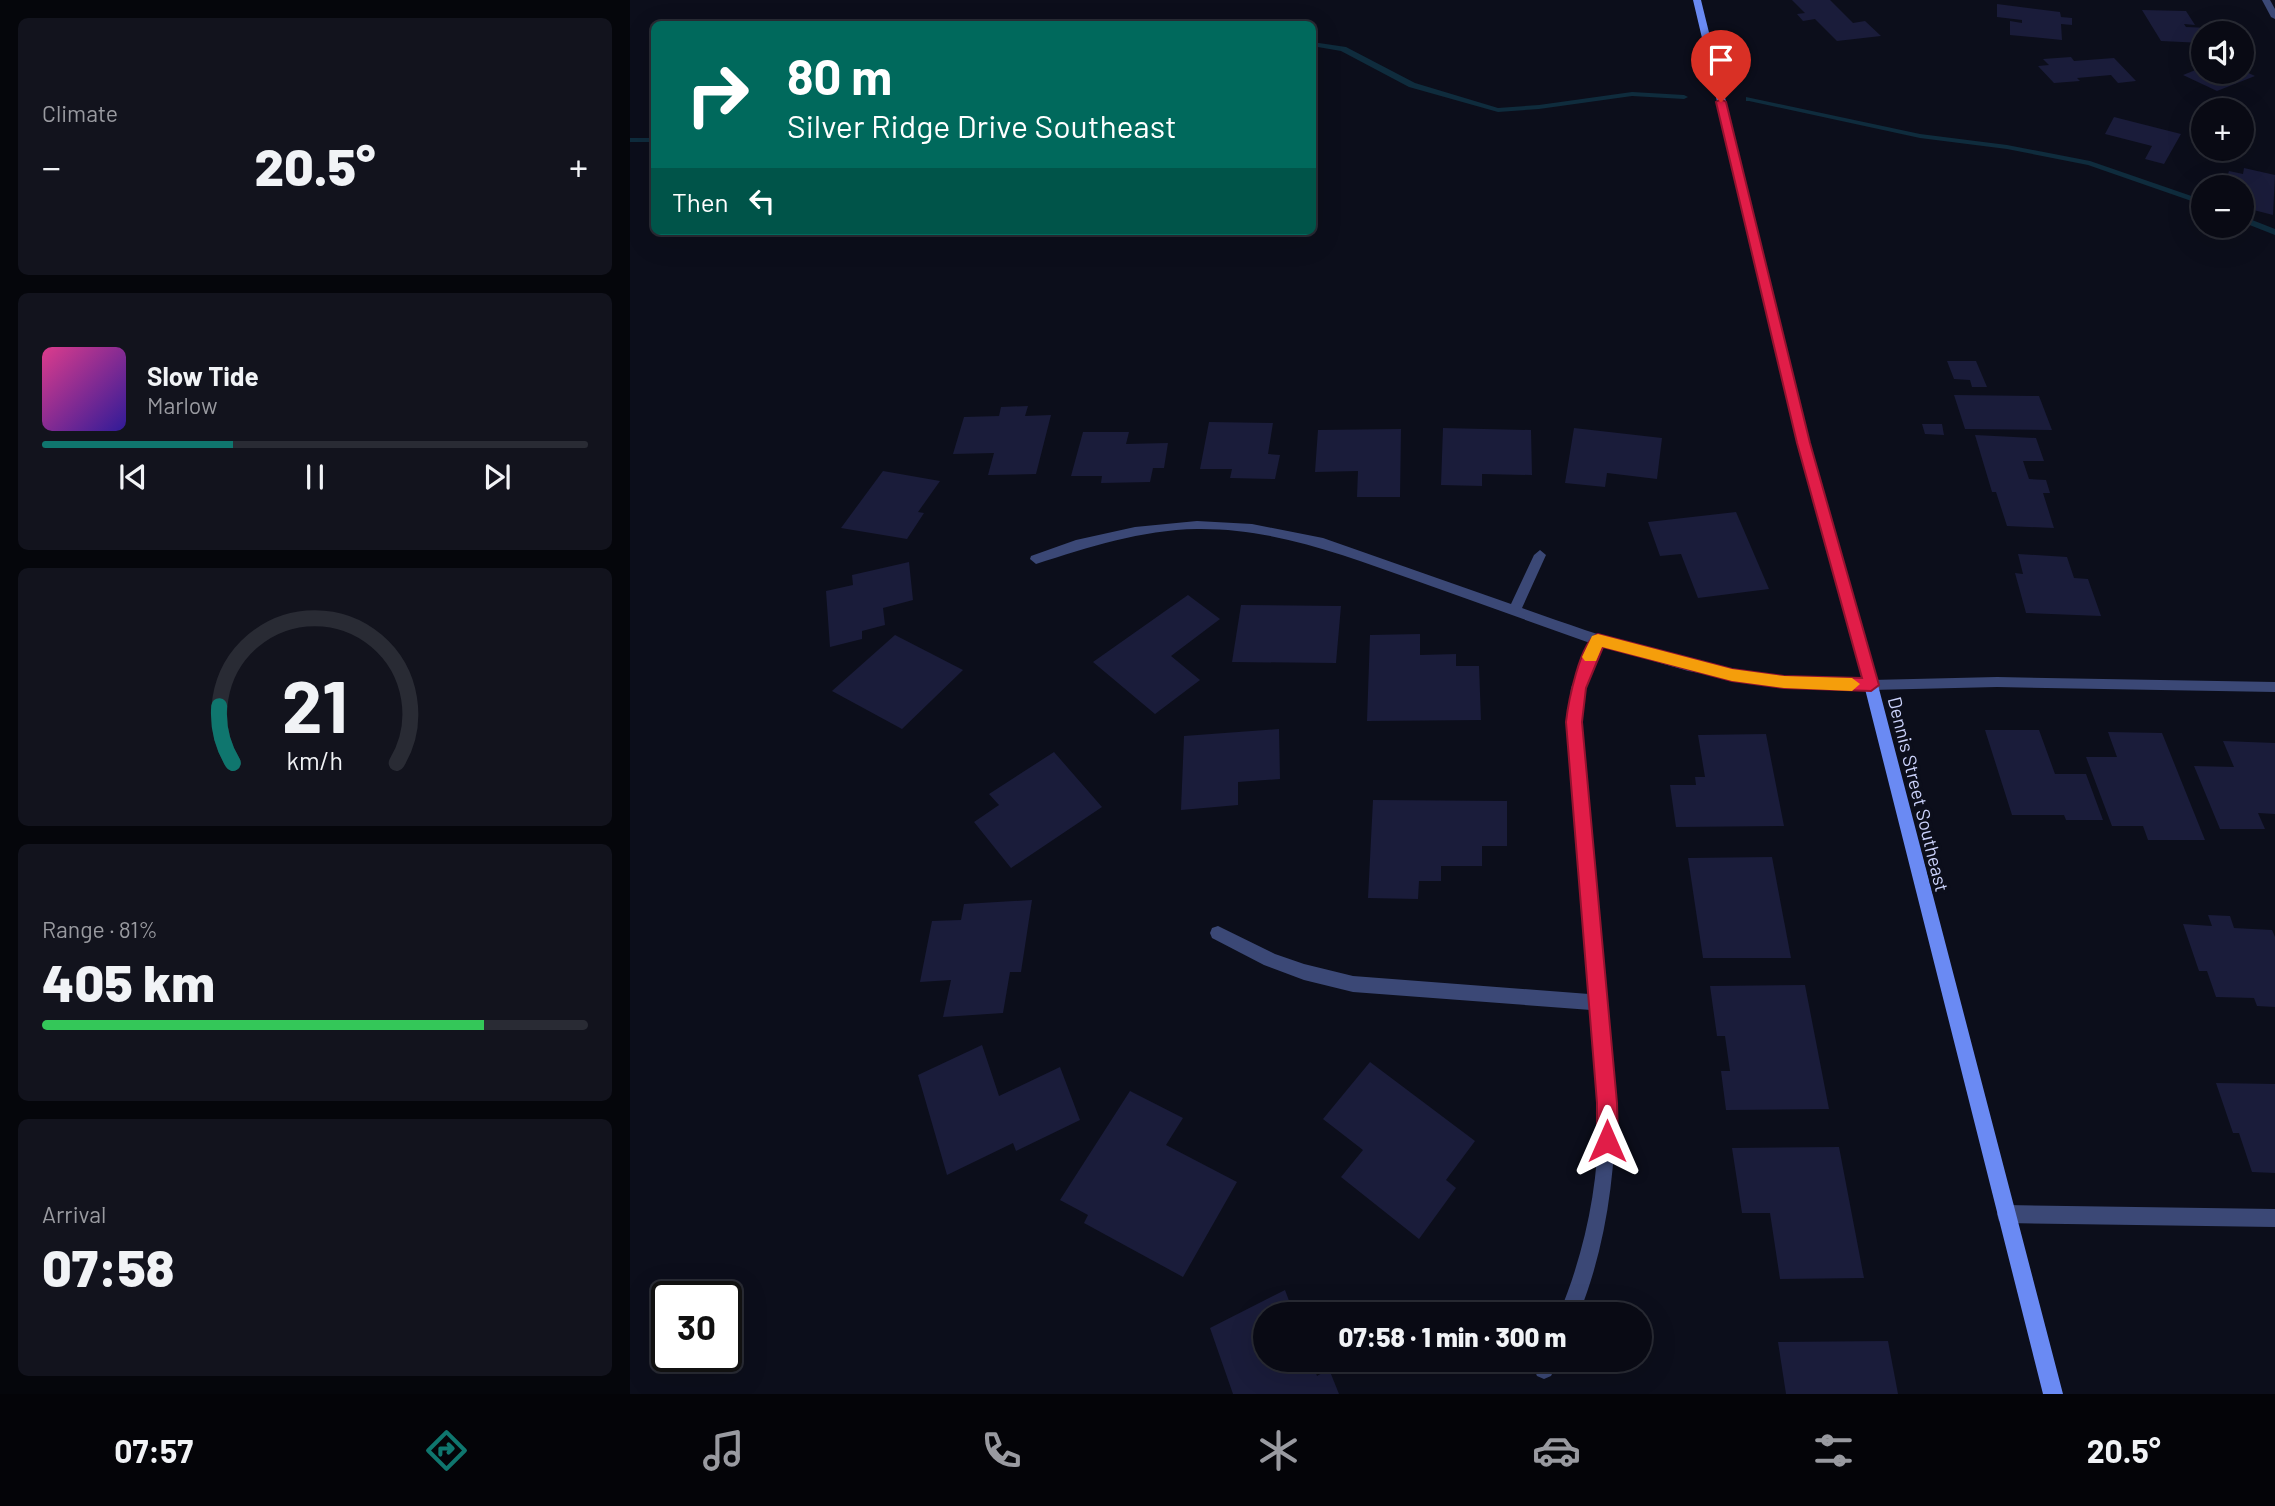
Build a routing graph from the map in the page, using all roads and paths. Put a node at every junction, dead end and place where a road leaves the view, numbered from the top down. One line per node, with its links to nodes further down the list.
1 (1697, 0): 8 (street, Dennis Street Southeast)
2 (2266, 0): 3 (street)
3 (2275, 17)
4 (1540, 555): 6 (street)
5 (1036, 559): 6 (street)
6 (1515, 610): 7 (street)
7 (1598, 640): 8 (street); 11 (street)
8 (1871, 685): 9 (street); 12 (street, Dennis Street Southeast)
9 (2275, 687)
10 (1218, 933): 11 (street)
11 (1599, 1003): 14 (street)
12 (2006, 1214): 13 (street); 15 (street, Dennis Street Southeast)
13 (2275, 1218)
14 (1575, 1302)
15 (2053, 1394)

